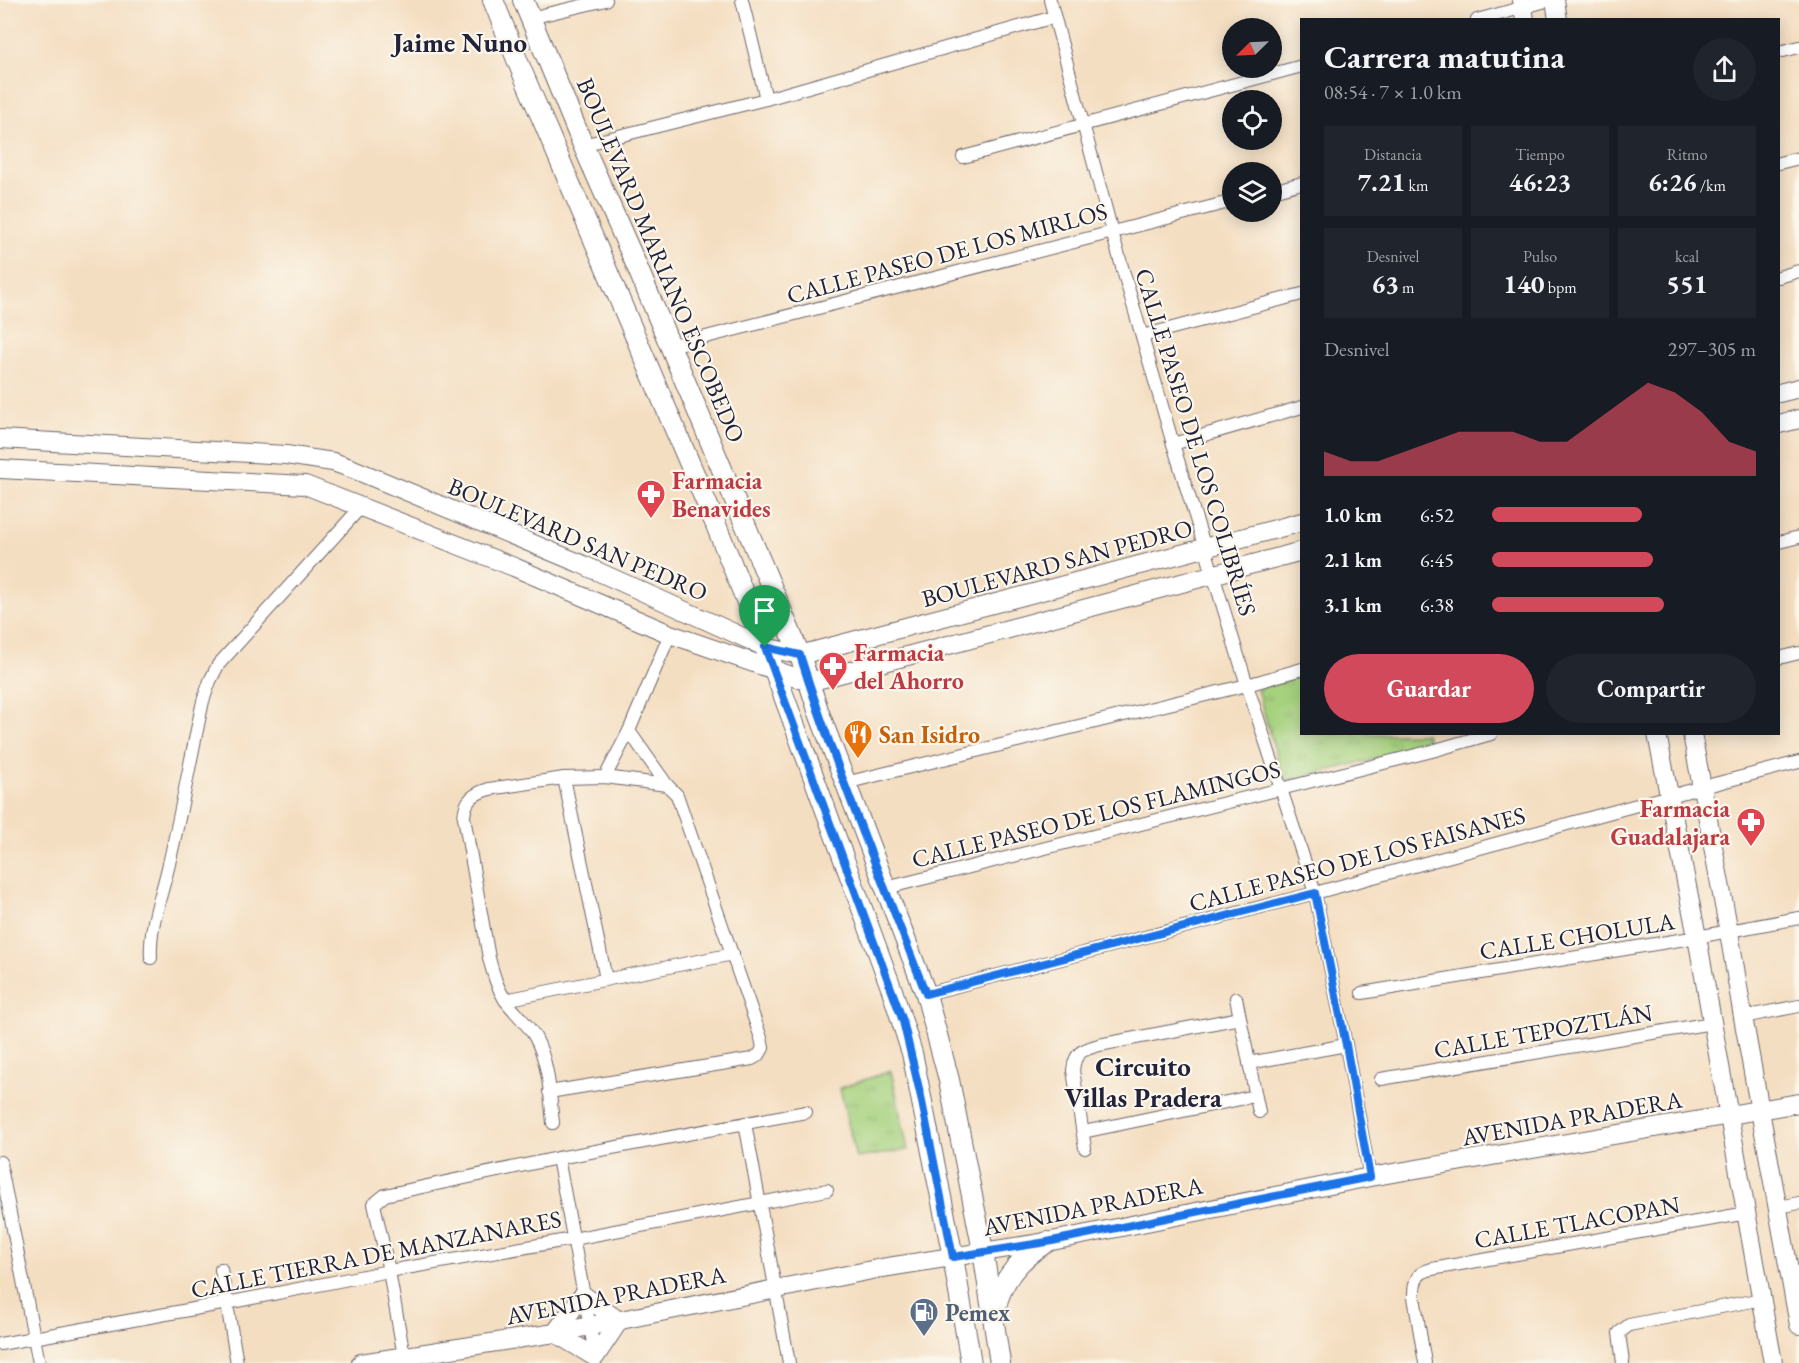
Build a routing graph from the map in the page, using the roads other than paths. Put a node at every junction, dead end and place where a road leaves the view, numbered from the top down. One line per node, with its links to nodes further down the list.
1 (493, 0): 48 (main road)
2 (606, 0): 7 (street)
3 (742, 0): 15 (street)
4 (1050, 0): 9 (street, CALLE PASEO DE LOS COLIBRÍES)
5 (1550, 0): 8 (street)
6 (1555, 0): 11 (street)
7 (527, 9): 17 (main road, BOULEVARD MARIANO ESCOBEDO)
8 (1523, 9): 10 (street)
9 (1054, 17): 15 (street); 16 (street, CALLE PASEO DE LOS COLIBRÍES)
10 (1485, 18)
11 (1558, 18)
12 (1799, 47): 13 (street)
13 (1780, 52)
14 (1300, 67): 16 (street)
15 (766, 99): 17 (street)
16 (1082, 124): 18 (street); 24 (street, CALLE PASEO DE LOS COLIBRÍES)
17 (583, 145): 29 (main road, BOULEVARD MARIANO ESCOBEDO)
18 (963, 157)
19 (1799, 158): 20 (street)
20 (1780, 163)
21 (1300, 183): 22 (street)
22 (1282, 188)
23 (1222, 204): 24 (street, CALLE PASEO DE LOS MIRLOS)
24 (1112, 232): 28 (street, CALLE PASEO DE LOS COLIBRÍES); 29 (street, CALLE PASEO DE LOS MIRLOS)
25 (1799, 271): 26 (street)
26 (1780, 277)
27 (1300, 295): 28 (street)
28 (1142, 336): 36 (street, CALLE PASEO DE LOS COLIBRÍES)
29 (671, 346): 50 (main road, BOULEVARD MARIANO ESCOBEDO)
30 (1799, 388): 31 (street)
31 (1780, 393)
32 (1300, 408): 36 (street)
33 (1799, 419): 34 (street)
34 (1780, 424)
35 (0, 439): 37 (street, BOULEVARD SAN PEDRO)
36 (1173, 444): 44 (street, CALLE PASEO DE LOS COLIBRÍES)
37 (313, 458): 39 (street); 48 (street, BOULEVARD SAN PEDRO)
38 (0, 469): 39 (street)
39 (305, 485): 40 (street)
40 (361, 507): 47 (street); 74 (street)
41 (1300, 523): 44 (street, BOULEVARD SAN PEDRO)
42 (1799, 537): 43 (street)
43 (1780, 542)
44 (1205, 549): 46 (street, CALLE PASEO DE LOS COLIBRÍES); 50 (street, BOULEVARD SAN PEDRO)
45 (1300, 552): 46 (street)
46 (1214, 576): 54 (street); 55 (street, CALLE PASEO DE LOS COLIBRÍES)
47 (670, 634): 53 (street); 56 (street)
48 (765, 647): 50 (street, BOULEVARD SAN PEDRO); 53 (main road)
49 (1799, 653): 51 (street)
50 (800, 655): 54 (main road, BOULEVARD MARIANO ESCOBEDO)
51 (1780, 658)
52 (1300, 670): 55 (street)
53 (775, 672): 54 (street); 109 (main road)
54 (809, 682): 63 (main road, BOULEVARD MARIANO ESCOBEDO)
55 (1247, 685): 63 (street); 66 (street, CALLE PASEO DE LOS COLIBRÍES)
56 (629, 731): 61 (street); 64 (street)
57 (1488, 735): 66 (street, CALLE PASEO DE LOS FLAMINGOS)
58 (1657, 735): 67 (street)
59 (1692, 735): 65 (street)
60 (1799, 762): 65 (street, CALLE PASEO DE LOS FAISANES)
61 (605, 777): 62 (street); 64 (street)
62 (564, 778): 75 (street); 79 (street)
63 (845, 783): 68 (main road, BOULEVARD MARIANO ESCOBEDO)
64 (667, 785): 73 (street)
65 (1703, 787): 67 (street, CALLE PASEO DE LOS FAISANES); 71 (street)
66 (1281, 788): 68 (street, CALLE PASEO DE LOS FLAMINGOS); 69 (street, CALLE PASEO DE LOS COLIBRÍES)
67 (1669, 797): 69 (street, CALLE PASEO DE LOS FAISANES); 72 (street)
68 (885, 888): 77 (main road, BOULEVARD MARIANO ESCOBEDO)
69 (1315, 893): 77 (street, CALLE PASEO DE LOS FAISANES); 84 (street, CALLE PASEO DE LOS COLIBRÍES)
70 (1799, 918): 71 (street, CALLE CHOLULA)
71 (1729, 932): 72 (street, CALLE CHOLULA); 81 (street)
72 (1697, 937): 76 (street, CALLE CHOLULA); 83 (street)
73 (733, 954): 75 (street); 87 (street)
74 (151, 958)
75 (606, 979): 79 (street)
76 (1362, 993)
77 (926, 994): 108 (main road, BOULEVARD MARIANO ESCOBEDO)
78 (1236, 998): 82 (street)
79 (506, 1000): 87 (street)
80 (1799, 1006): 81 (street)
81 (1743, 1017): 90 (street)
82 (1240, 1018): 85 (street); 96 (street)
83 (1712, 1023): 86 (street, CALLE TEPOZTLÁN); 93 (street)
84 (1346, 1045): 85 (street); 100 (street, CALLE PASEO DE LOS COLIBRÍES)
85 (1249, 1063): 88 (street)
86 (1381, 1079)
87 (549, 1092): 94 (street)
88 (1255, 1096): 92 (street); 96 (street)
89 (1799, 1103): 90 (street, AVENIDA PRADERA)
90 (1760, 1110): 93 (street, AVENIDA PRADERA); 104 (street)
91 (806, 1112): 95 (street)
92 (1259, 1113)
93 (1730, 1116): 100 (street, AVENIDA PRADERA); 105 (street)
94 (552, 1123)
95 (745, 1123): 98 (street); 102 (street)
96 (1083, 1132): 97 (street)
97 (1085, 1148)
98 (558, 1158): 106 (street); 111 (street)
99 (0, 1162): 122 (street)
100 (1370, 1177): 107 (street, AVENIDA PRADERA)
101 (827, 1190): 102 (street, CALLE TIERRA DE MANZANARES)
102 (759, 1203): 106 (street, CALLE TIERRA DE MANZANARES); 113 (street)
103 (1799, 1203): 104 (street)
104 (1779, 1207): 112 (street)
105 (1747, 1213): 115 (street); 132 (street, CALLE TLACOPAN)
106 (573, 1239): 111 (street, CALLE TIERRA DE MANZANARES); 114 (street)
107 (1047, 1242): 108 (street, AVENIDA PRADERA); 120 (main road)
108 (983, 1251): 109 (street, AVENIDA PRADERA); 120 (main road, BOULEVARD MARIANO ESCOBEDO)
109 (953, 1257): 113 (street, AVENIDA PRADERA); 130 (main road)
110 (221, 1269): 116 (street)
111 (388, 1270): 116 (street, CALLE TIERRA DE MANZANARES); 124 (street)
112 (1796, 1288): 118 (street)
113 (776, 1289): 117 (street, AVENIDA PRADERA); 129 (street)
114 (583, 1295): 117 (street); 119 (street); 121 (street)
115 (1762, 1299): 133 (street); 134 (street)
116 (227, 1304): 122 (street, CALLE TIERRA DE MANZANARES); 127 (street)
117 (619, 1321): 119 (street, AVENIDA PRADERA); 125 (street)
118 (1799, 1325)
119 (588, 1326): 121 (street, AVENIDA PRADERA); 125 (street)
120 (993, 1327): 131 (main road, BOULEVARD MARIANO ESCOBEDO)
121 (555, 1333): 124 (street, AVENIDA PRADERA); 125 (street)
122 (34, 1339): 123 (street, CALLE TIERRA DE MANZANARES); 126 (street)
123 (0, 1344)
124 (404, 1359): 128 (street, AVENIDA PRADERA)
125 (596, 1360)
126 (39, 1363)
127 (237, 1363)
128 (362, 1363)
129 (789, 1363)
130 (971, 1363)
131 (1000, 1363)
132 (1425, 1363)
133 (1623, 1363)
134 (1773, 1363)

